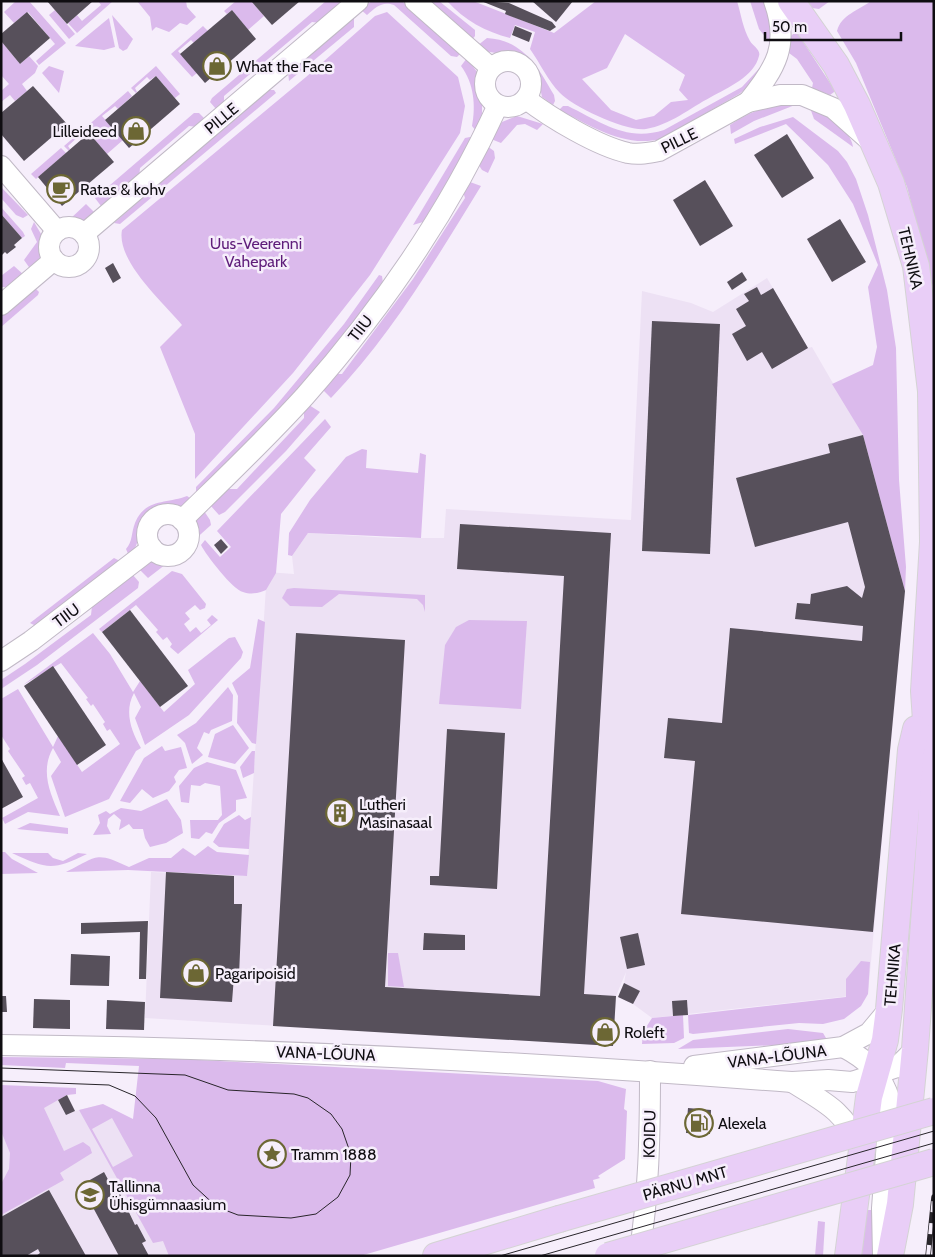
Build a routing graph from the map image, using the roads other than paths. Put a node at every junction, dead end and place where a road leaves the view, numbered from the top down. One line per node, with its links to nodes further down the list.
1 (358, 1): 12 (street, PILLE)
2 (415, 1): 5 (street)
3 (774, 1): 7 (street, PILLE)
4 (791, 1): 9 (main road, TEHNIKA)
5 (491, 68): 6 (street); 8 (street)
6 (526, 99): 7 (street, PILLE); 8 (street)
7 (748, 102): 9 (street, PILLE)
8 (498, 106): 15 (street, TIIU)
9 (877, 148): 18 (main road, TEHNIKA)
10 (1, 166): 11 (street)
11 (57, 231): 12 (street); 13 (street)
12 (84, 234): 13 (street)
13 (54, 260): 14 (street)
14 (1, 305)
15 (182, 520): 16 (street); 16 (street)
16 (152, 548): 17 (street, TIIU)
17 (1, 661)
18 (924, 691): 19 (main road, TEHNIKA); 22 (main road, TEHNIKA)
19 (889, 1009): 21 (street, VANA-LÕUNA); 24 (main road, TEHNIKA)
20 (1, 1045): 23 (street, VANA-LÕUNA)
21 (843, 1047): 23 (street, VANA-LÕUNA); 24 (street)
22 (915, 1050): 24 (street, VANA-LÕUNA); 34 (main road, TEHNIKA)
23 (650, 1071): 25 (street, VANA-LÕUNA); 31 (street, KOIDU)
24 (876, 1074): 25 (street, VANA-LÕUNA); 27 (main road, TEHNIKA); 33 (street)
25 (792, 1082): 27 (street)
26 (934, 1111): 29 (main road, PÄRNU MNT, bridge)
27 (862, 1158): 32 (main road, TEHNIKA)
28 (934, 1162): 30 (main road, bridge)
29 (436, 1256)
30 (608, 1256)
31 (639, 1256)
32 (848, 1256)
33 (883, 1256)
34 (890, 1256)

